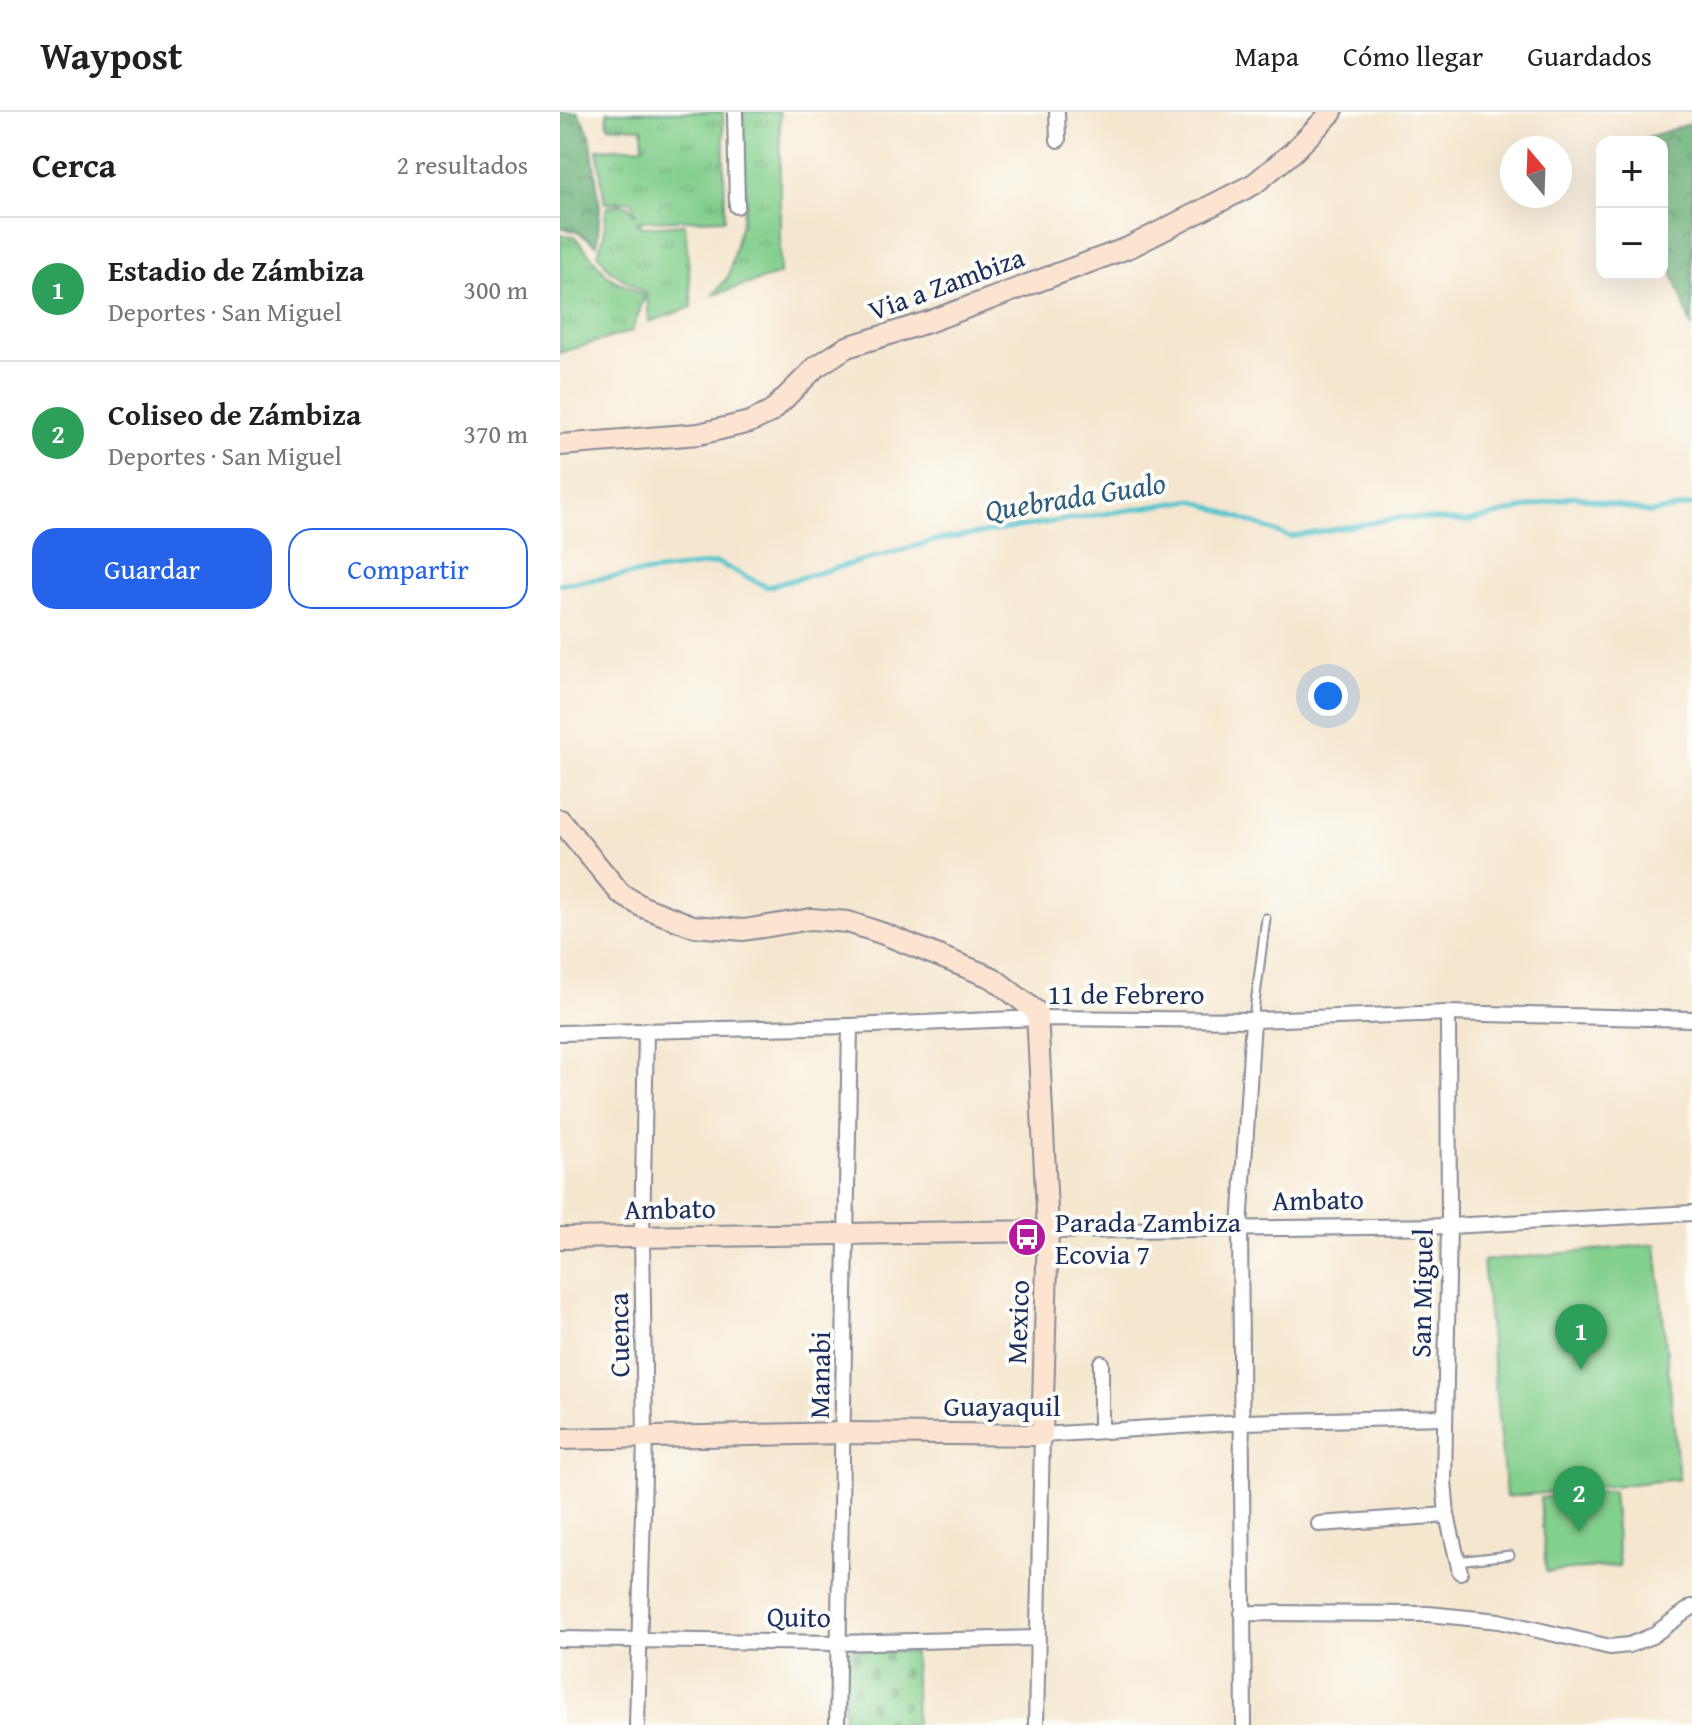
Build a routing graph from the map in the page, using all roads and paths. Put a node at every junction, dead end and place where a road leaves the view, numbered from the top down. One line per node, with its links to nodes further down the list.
1 (735, 112): 5 (street)
2 (1057, 112): 4 (street)
3 (1332, 112): 6 (street, Via a Zambiza)
4 (1058, 140)
5 (737, 206)
6 (560, 445)
7 (560, 820): 10 (street)
8 (1266, 918): 12 (lane)
9 (1448, 1013): 11 (street, 11 de Febrero); 12 (street, 11 de Febrero); 17 (street, San Miguel)
10 (1039, 1018): 12 (street, 11 de Febrero); 13 (street, 11 de Febrero); 19 (street, Mexico)
11 (1692, 1019)
12 (1253, 1020): 18 (street)
13 (850, 1026): 14 (street, 11 de Febrero); 20 (street, Manabi)
14 (646, 1030): 15 (street, 11 de Febrero); 21 (street, Cuenca)
15 (560, 1033)
16 (1692, 1213): 17 (street, Ambato)
17 (1449, 1226): 18 (street, Ambato); 24 (street, San Miguel)
18 (1240, 1228): 19 (street, Ambato); 25 (street)
19 (1048, 1231): 20 (street, Ambato); 28 (street, Mexico)
20 (847, 1234): 21 (street, Ambato); 27 (street, Manabi)
21 (642, 1236): 22 (street, Ambato); 30 (street, Cuenca)
22 (560, 1238)
23 (1101, 1363): 26 (street)
24 (1445, 1417): 25 (street, Guayaquil); 31 (street, San Miguel)
25 (1244, 1422): 26 (street, Guayaquil); 36 (street)
26 (1101, 1431): 28 (street, Guayaquil)
27 (844, 1433): 28 (street, Guayaquil); 30 (street, Guayaquil); 40 (street, Manabi)
28 (1042, 1435): 37 (street, Mexico)
29 (560, 1439): 30 (street, Guayaquil)
30 (645, 1439): 39 (street, Cuenca)
31 (1447, 1515): 32 (street); 34 (street, San Miguel)
32 (1319, 1524)
33 (1510, 1555): 34 (lane)
34 (1458, 1566)
35 (1692, 1607): 36 (street)
36 (1242, 1613): 44 (street)
37 (1037, 1638): 40 (street, Quito); 43 (street, Mexico)
38 (560, 1639): 39 (street, Quito)
39 (639, 1639): 40 (street, Quito); 41 (street, Cuenca)
40 (836, 1643): 42 (street, Manabi)
41 (637, 1725)
42 (837, 1725)
43 (1036, 1725)
44 (1244, 1725)

